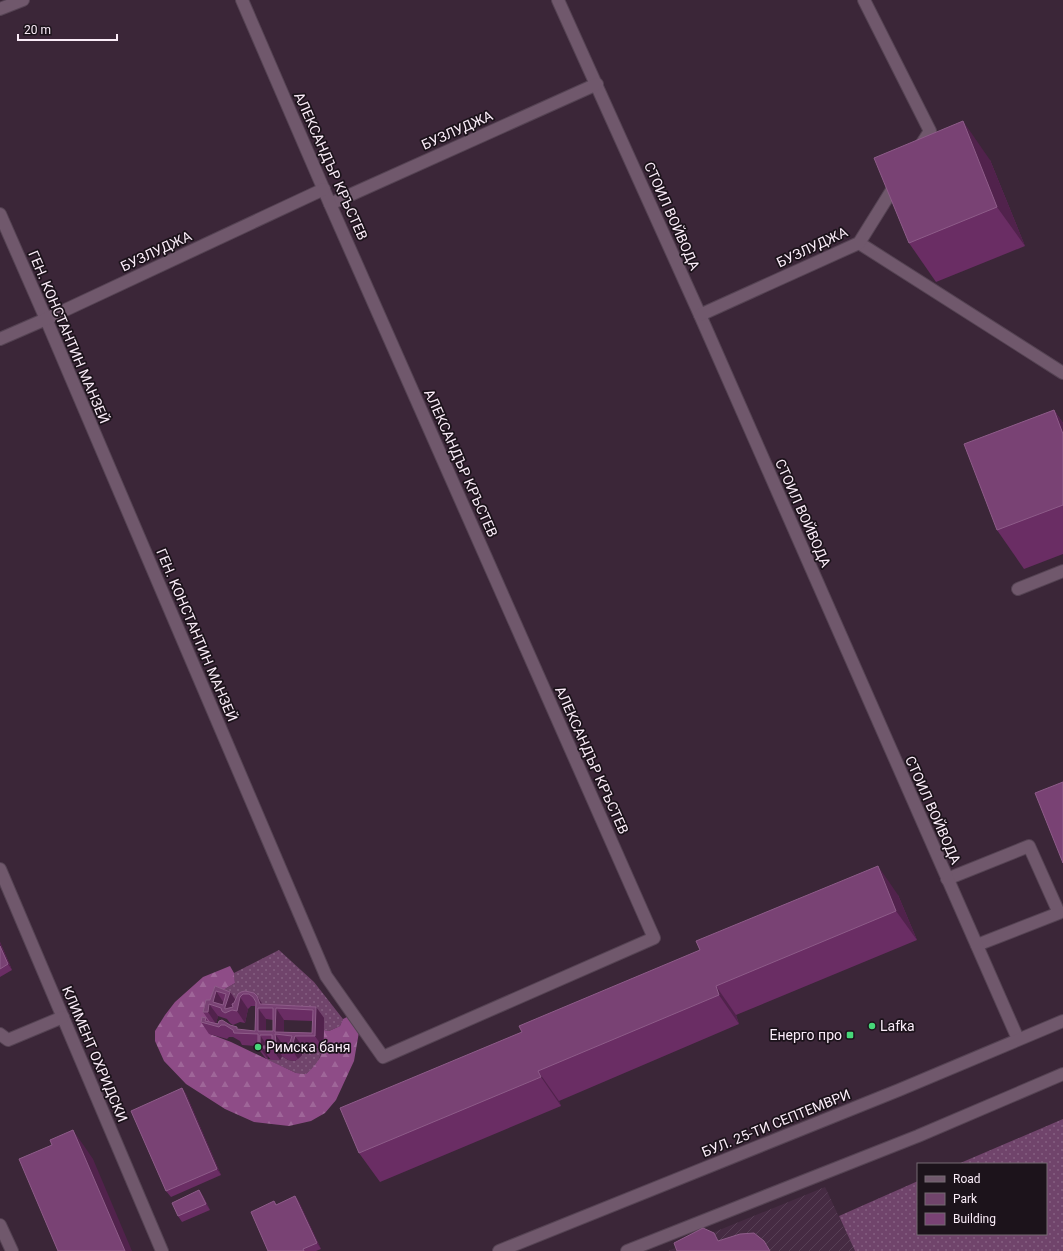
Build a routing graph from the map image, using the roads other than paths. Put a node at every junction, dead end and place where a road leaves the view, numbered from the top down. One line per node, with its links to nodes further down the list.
1 (23, 0): 5 (street)
2 (242, 0): 9 (street, АЛЕКСАНДЪР КРЪСТЕВ)
3 (558, 0): 6 (street, СТОИЛ ВОЙВОДА)
4 (864, 0): 7 (street)
5 (0, 9)
6 (597, 84): 10 (street, БУЗЛУДЖА); 13 (street, СТОИЛ ВОЙВОДА)
7 (913, 158)
8 (905, 171): 12 (street, БУЗЛУДЖА)
9 (324, 189): 10 (street, АЛЕКСАНДЪР КРЪСТЕВ); 14 (street, БУЗЛУДЖА)
10 (330, 204): 26 (street, АЛЕКСАНДЪР КРЪСТЕВ)
11 (0, 214): 14 (street, ГЕН. КОНСТАНТИН МАНЗЕЙ)
12 (859, 243): 13 (street, БУЗЛУДЖА); 16 (street)
13 (700, 315): 20 (street, СТОИЛ ВОЙВОДА)
14 (46, 319): 15 (street, БУЗЛУДЖА); 26 (street, ГЕН. КОНСТАНТИН МАНЗЕЙ)
15 (0, 339)
16 (1063, 373)
17 (1063, 571): 18 (street)
18 (1018, 589)
19 (0, 869): 22 (street, КЛИМЕНТ ОХРИДСКИ)
20 (947, 879): 21 (street, СТОИЛ ВОЙВОДА); 21 (street)
21 (977, 945): 24 (street, СТОИЛ ВОЙВОДА)
22 (63, 1016): 25 (street); 30 (street, КЛИМЕНТ ОХРИДСКИ)
23 (1063, 1020): 24 (street, БУЛ. 25-ТИ СЕПТЕМВРИ)
24 (1018, 1039): 31 (street, БУЛ. 25-ТИ СЕПТЕМВРИ)
25 (3, 1040)
26 (383, 1057)
27 (1063, 1074): 32 (street)
28 (0, 1225): 29 (street)
29 (12, 1251)
30 (162, 1251)
31 (499, 1251)
32 (627, 1251)

